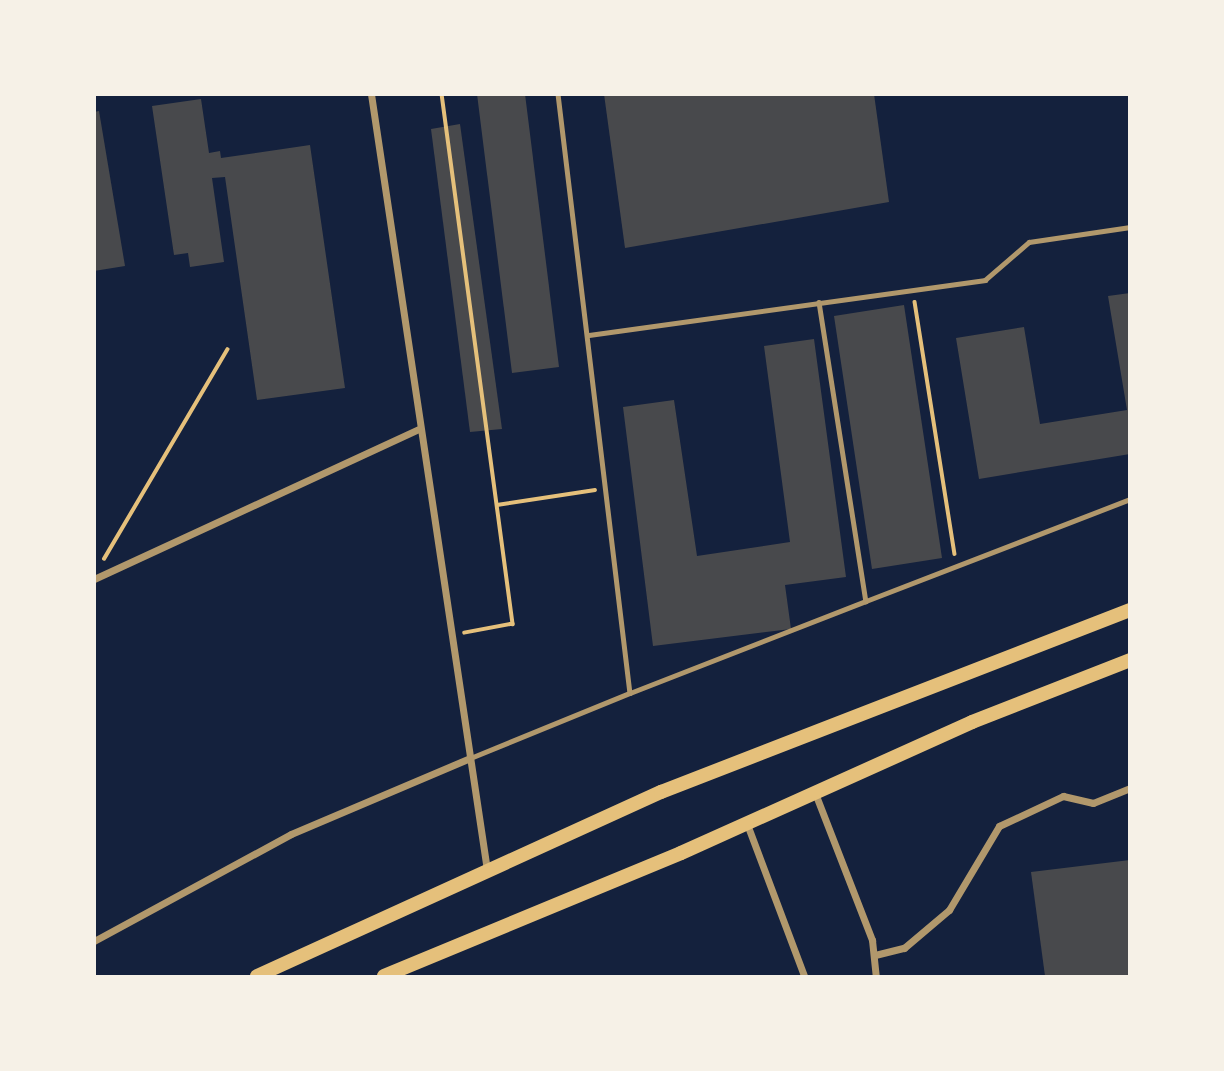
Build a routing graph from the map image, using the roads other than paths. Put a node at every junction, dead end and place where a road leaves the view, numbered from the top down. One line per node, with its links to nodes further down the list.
1 (371, 94): 6 (street)
2 (558, 94): 5 (lane)
3 (1129, 227): 4 (lane)
4 (819, 302): 5 (lane); 9 (lane)
5 (589, 335): 12 (lane)
6 (419, 429): 8 (street); 13 (street)
7 (1129, 499): 9 (lane)
8 (94, 579)
9 (866, 601): 12 (lane)
10 (1129, 610): 17 (main road)
11 (1129, 660): 15 (main road)
12 (630, 693): 13 (lane)
13 (468, 760): 17 (street); 18 (street)
14 (1129, 789): 19 (street)
15 (815, 793): 16 (main road); 19 (street)
16 (747, 824): 21 (main road); 22 (street)
17 (487, 870): 20 (main road)
18 (94, 941)
19 (875, 954): 23 (street)
20 (257, 976)
21 (384, 976)
22 (804, 976)
23 (876, 976)

